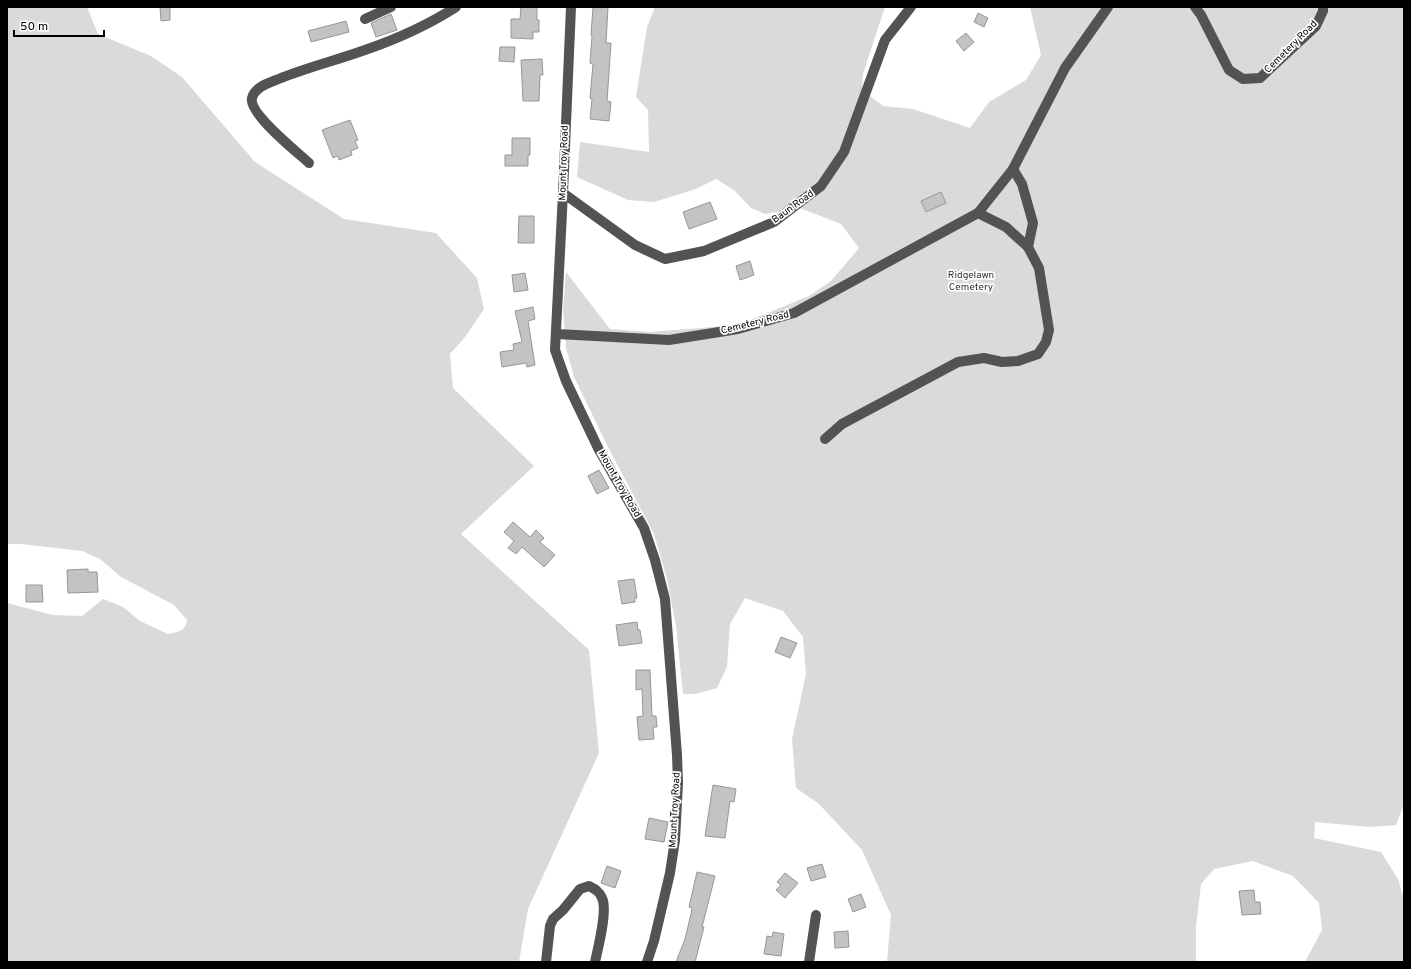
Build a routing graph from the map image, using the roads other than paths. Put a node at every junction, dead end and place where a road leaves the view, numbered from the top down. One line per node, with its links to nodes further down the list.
1 (391, 7): 8 (street)
2 (456, 7): 9 (street)
3 (571, 7): 11 (street, Mount Troy Road)
4 (911, 7): 11 (street, Baun Road)
5 (1108, 7): 10 (street, Cemetery Road)
6 (1195, 7): 7 (street, Cemetery Road)
7 (1323, 7)
8 (365, 19)
9 (309, 163)
10 (1013, 169): 12 (street, Cemetery Road); 13 (street)
11 (563, 193): 14 (street, Mount Troy Road)
12 (978, 213): 13 (street); 14 (street, Cemetery Road)
13 (1028, 247): 15 (street)
14 (557, 334): 19 (street, Mount Troy Road)
15 (825, 439)
16 (816, 915): 20 (street)
17 (546, 962): 18 (street)
18 (595, 962)
19 (647, 962)
20 (809, 962)

